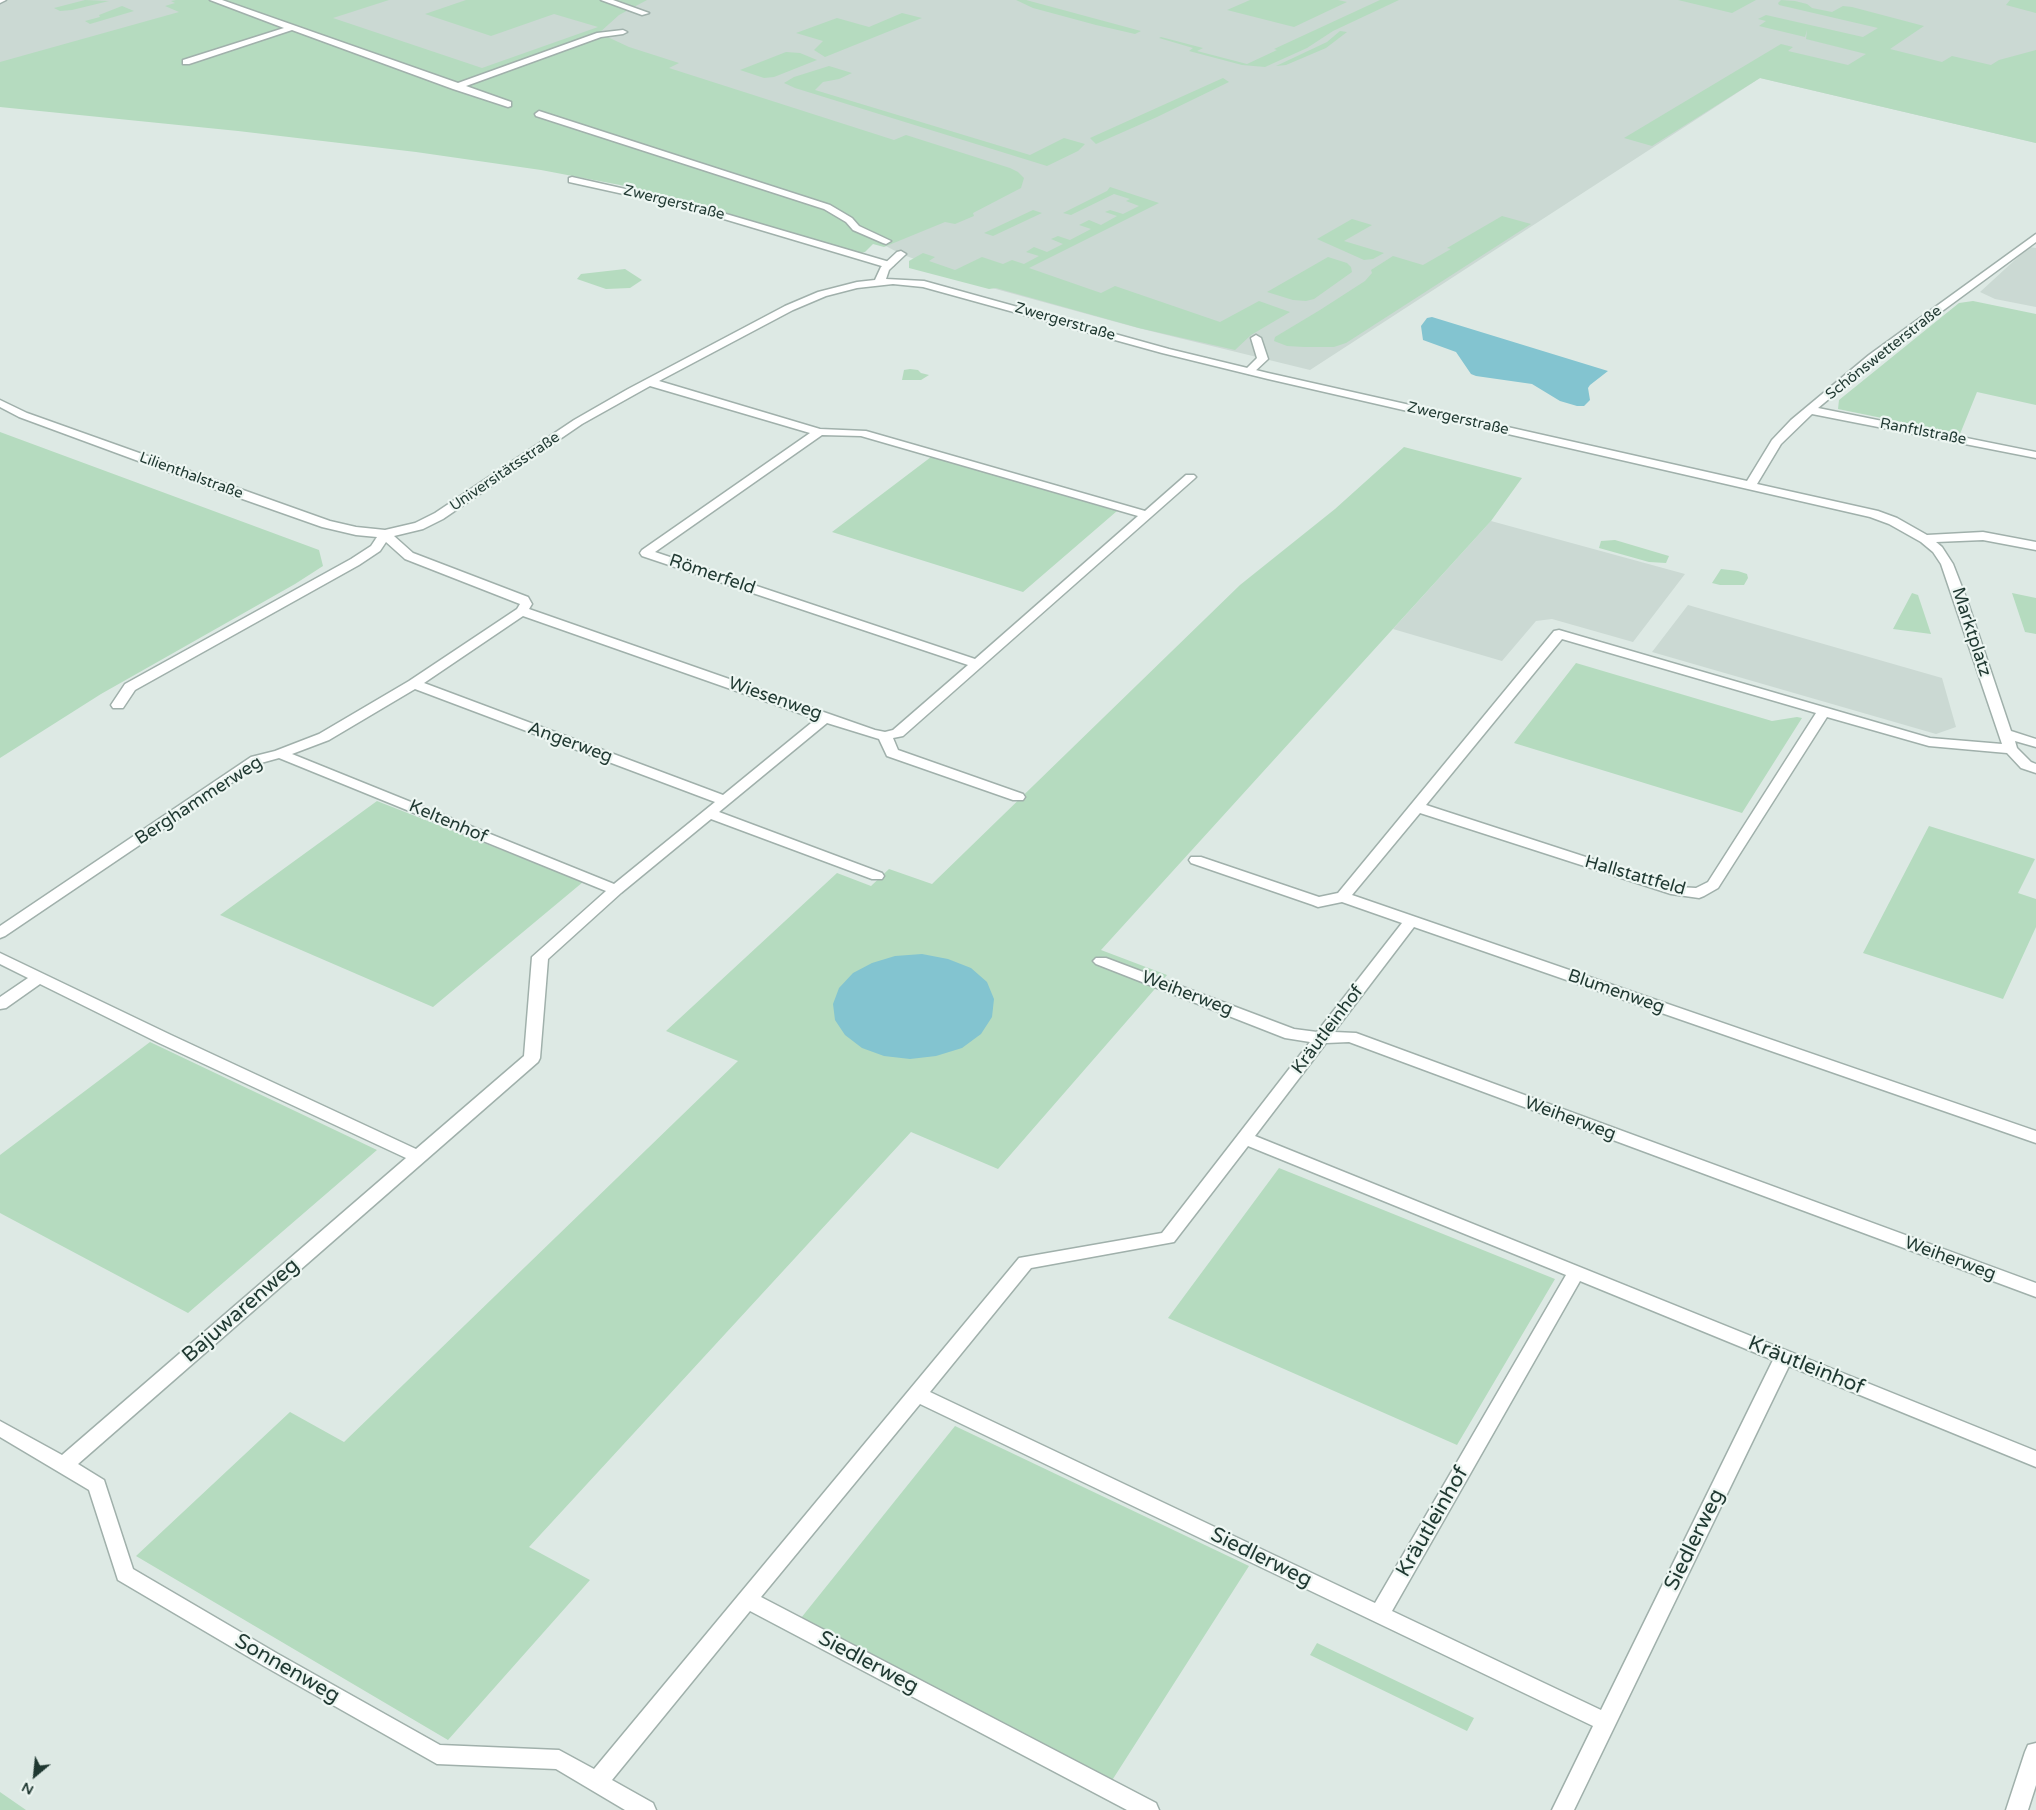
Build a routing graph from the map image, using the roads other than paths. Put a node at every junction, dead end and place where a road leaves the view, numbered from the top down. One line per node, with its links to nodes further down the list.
1 (214, 0): 4 (street)
2 (605, 0): 3 (street)
3 (645, 13)
4 (291, 28): 6 (street); 7 (street)
5 (623, 32): 7 (street)
6 (186, 62)
7 (456, 87): 8 (street)
8 (508, 104)
9 (539, 114): 12 (street)
10 (572, 180): 14 (street, Zwergerstraße)
11 (2036, 237): 20 (street, Schönswetterstraße)
12 (886, 241)
13 (901, 254): 14 (street)
14 (889, 265): 15 (street)
15 (879, 282): 17 (street, Zwergerstraße); 18 (street, Universitätsstraße)
16 (1256, 338): 17 (street)
17 (1249, 371): 24 (street, Zwergerstraße)
18 (649, 382): 21 (street); 26 (street, Universitätsstraße)
19 (0, 404): 26 (street, Lilienthalstraße)
20 (1810, 410): 22 (street, Ranftlstraße); 24 (street, Schönswetterstraße)
21 (819, 432): 25 (street); 30 (street, Römerfeld)
22 (2036, 454)
23 (1190, 476): 25 (street)
24 (1750, 486): 27 (street, Zwergerstraße)
25 (1148, 515): 30 (street)
26 (385, 534): 29 (street, Wiesenweg); 32 (street)
27 (1925, 539): 28 (street); 35 (street, Marktplatz)
28 (2036, 546)
29 (523, 605): 31 (street, Berghammerweg); 34 (street, Wiesenweg)
30 (977, 664): 36 (street)
31 (414, 684): 39 (street, Berghammerweg); 42 (street, Angerweg)
32 (118, 705)
33 (1824, 711): 38 (street); 43 (street); 43 (street, Hallstattfeld)
34 (826, 717): 36 (street, Wiesenweg); 42 (street)
35 (2004, 733): 37 (street); 38 (street, Marktplatz)
36 (885, 736): 41 (street)
37 (2036, 743)
38 (2011, 749): 40 (street, Marktplatz)
39 (280, 754): 47 (street, Keltenhof); 50 (street, Berghammerweg)
40 (2036, 768)
41 (1018, 797)
42 (726, 801): 44 (street)
43 (1417, 807): 48 (street)
44 (710, 814): 46 (street); 47 (street)
45 (1196, 860): 48 (street)
46 (877, 876)
47 (616, 890): 58 (street, Bajuwarenweg)
48 (1343, 897): 49 (street, Blumenweg)
49 (1411, 921): 55 (street, Kräutleinhof); 57 (street, Blumenweg)
50 (0, 933)
51 (0, 958): 53 (street)
52 (1102, 961): 55 (street, Weiherweg)
53 (39, 977): 54 (street); 58 (street)
54 (0, 1004)
55 (1322, 1038): 56 (street, Kräutleinhof); 60 (street, Weiherweg)
56 (1245, 1138): 59 (street, Kräutleinhof); 62 (street, Kräutleinhof)
57 (2036, 1138)
58 (418, 1157): 65 (street, Bajuwarenweg)
59 (1576, 1273): 61 (street, Kräutleinhof); 67 (street, Kräutleinhof)
60 (2036, 1290)
61 (1784, 1357): 64 (street, Kräutleinhof); 68 (street, Siedlerweg)
62 (917, 1394): 66 (street); 67 (street, Siedlerweg)
63 (0, 1428): 65 (street, Sonnenweg)
64 (2036, 1459)
65 (64, 1465): 70 (street, Sonnenweg)
66 (748, 1600): 70 (street); 72 (street, Siedlerweg)
67 (1379, 1614): 68 (street, Siedlerweg)
68 (1605, 1722): 73 (street, Siedlerweg)
69 (2036, 1752): 74 (street)
70 (597, 1782): 71 (street, Sonnenweg)
71 (645, 1810)
72 (1148, 1810)
73 (1563, 1810)
74 (2017, 1810)

